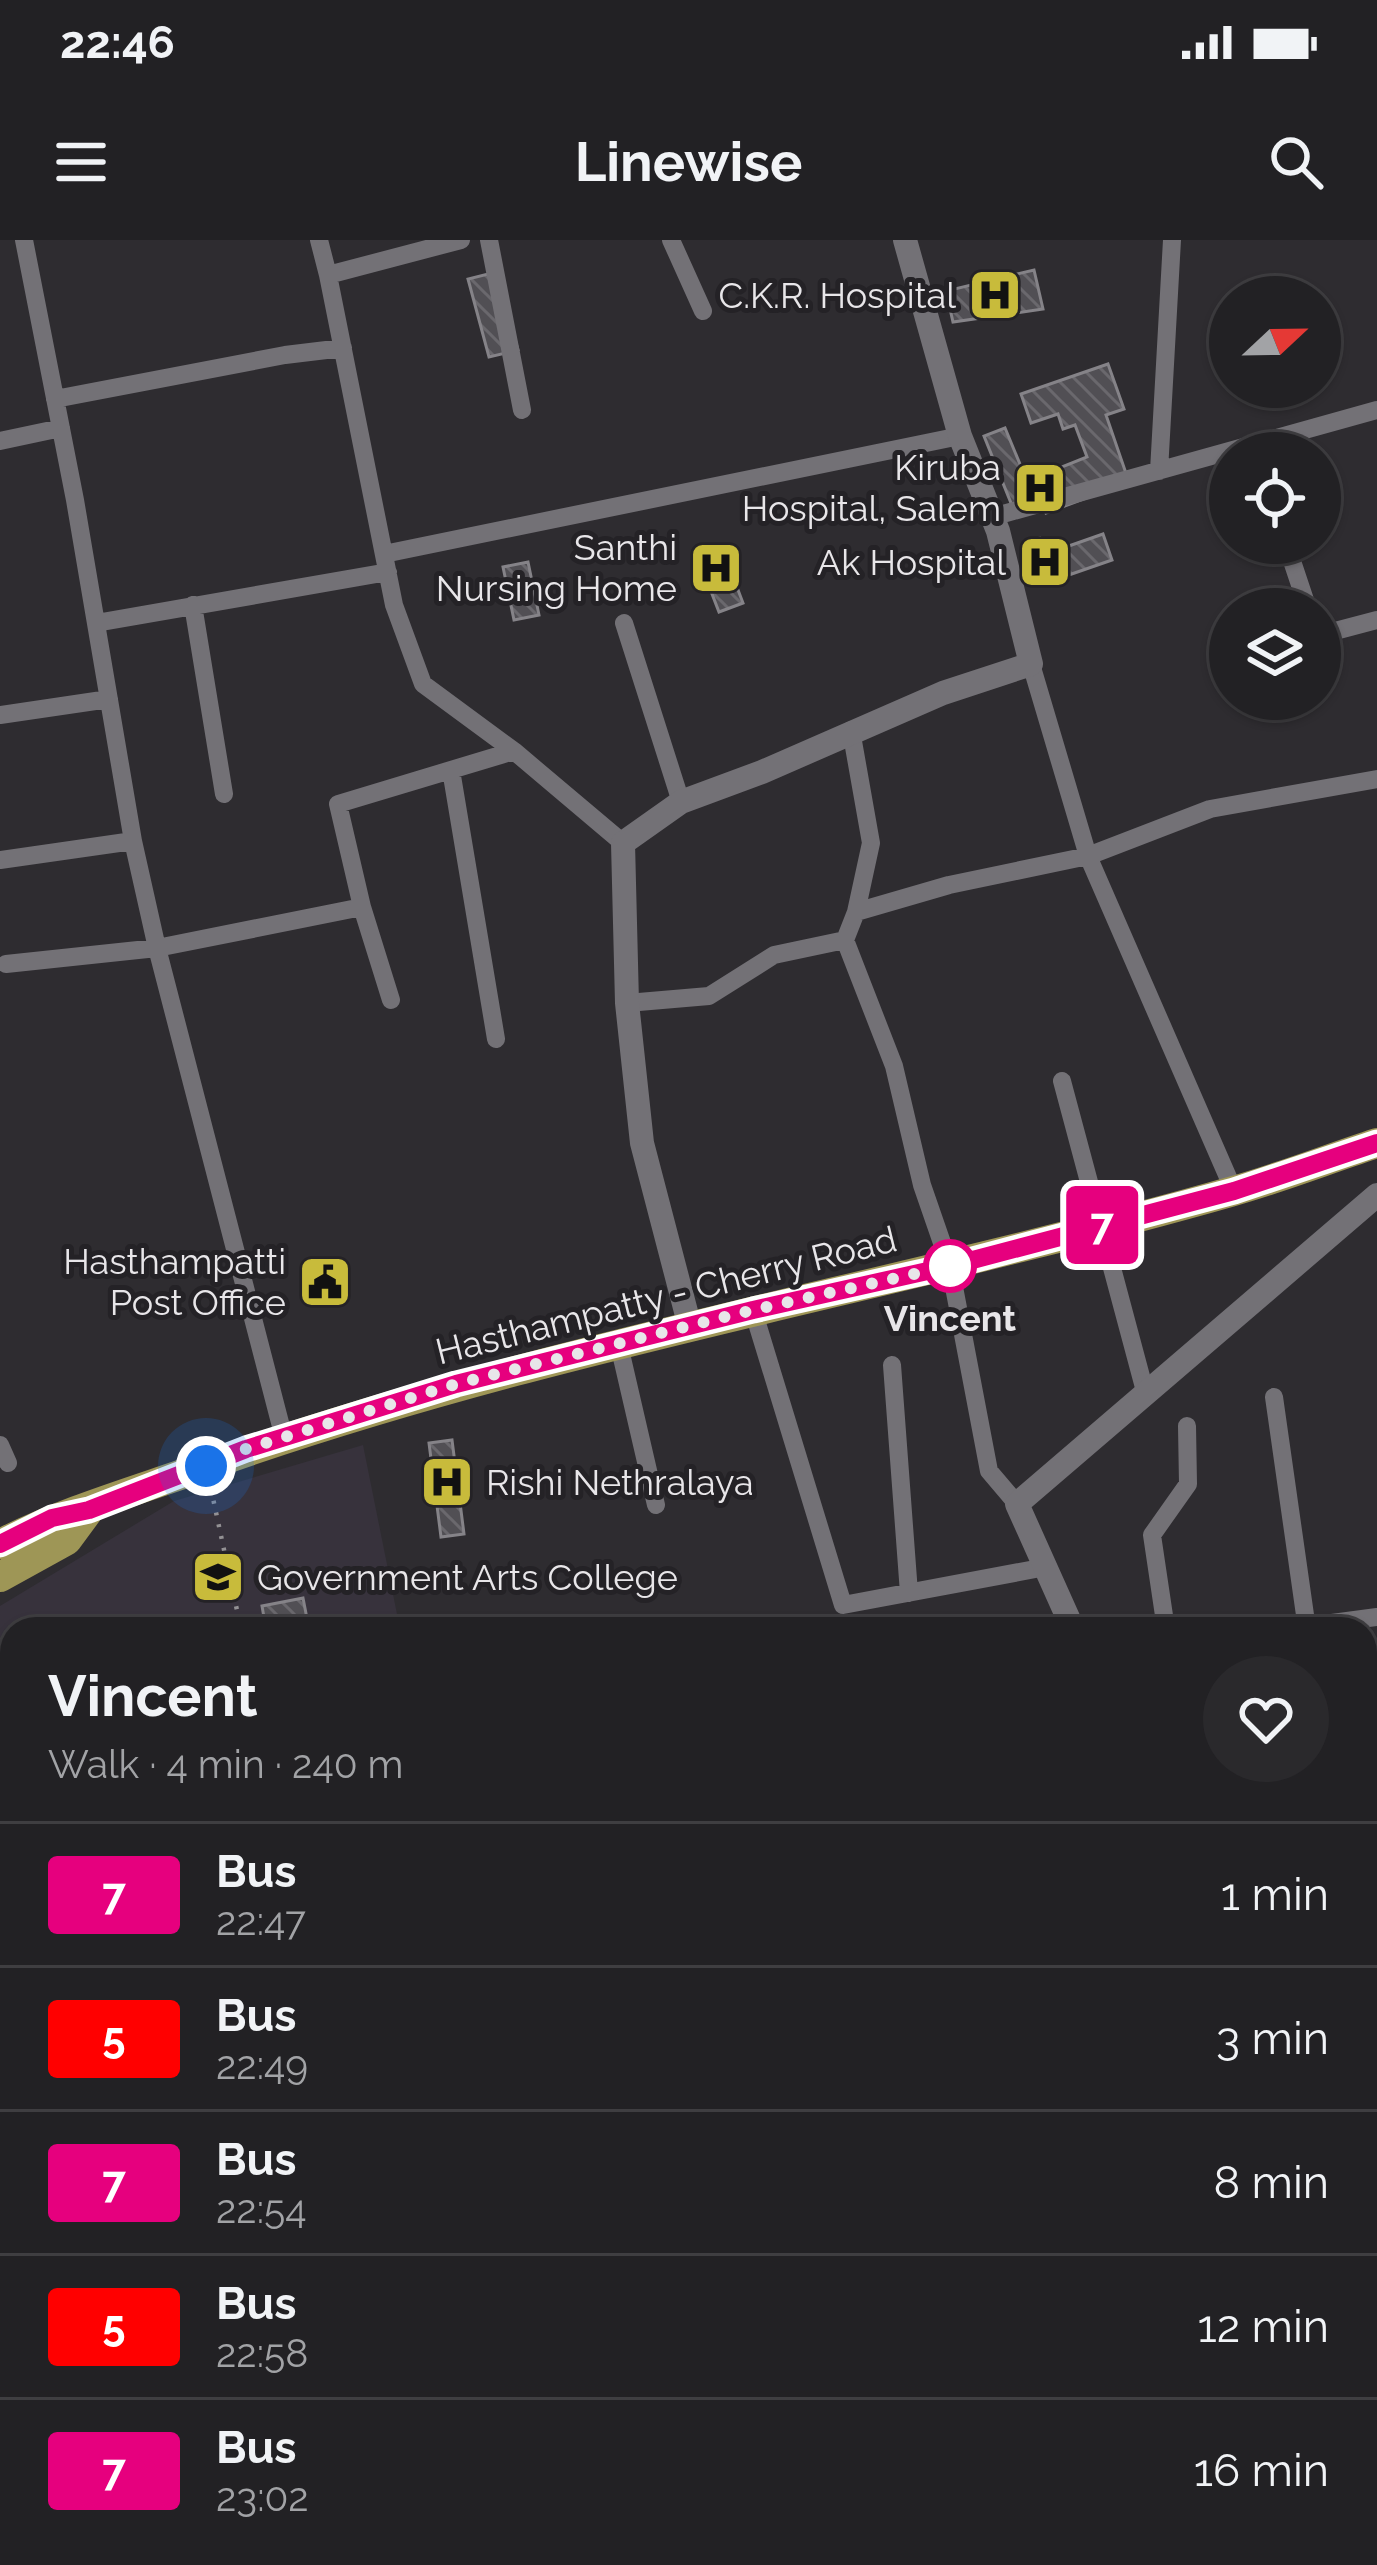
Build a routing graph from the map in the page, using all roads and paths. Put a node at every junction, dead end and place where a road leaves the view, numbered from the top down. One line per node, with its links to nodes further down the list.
1 (24, 240): 11 (street)
2 (319, 240): 8 (street)
3 (461, 240): 8 (street)
4 (489, 240): 12 (street)
5 (671, 240): 9 (street)
6 (905, 240): 16 (street)
7 (1172, 240): 19 (street)
8 (328, 275): 10 (street)
9 (703, 311)
10 (343, 348): 11 (street); 21 (street)
11 (55, 399): 14 (street)
12 (522, 410)
13 (1377, 410): 15 (street)
14 (61, 428): 17 (street); 24 (street)
15 (1308, 432)
16 (960, 436): 20 (street); 21 (street)
17 (0, 441)
18 (1209, 459): 19 (street)
19 (1159, 471): 20 (street)
20 (992, 517): 27 (street)
21 (386, 563): 22 (street); 31 (street)
22 (193, 605): 24 (street); 34 (street)
23 (1377, 620): 26 (street)
24 (96, 623): 28 (street)
25 (624, 623): 35 (street)
26 (1341, 629)
27 (1030, 664): 30 (street); 38 (street)
28 (109, 699): 29 (street); 36 (street)
29 (0, 715)
30 (851, 730): 35 (street); 41 (street)
31 (514, 751): 32 (street); 37 (street)
32 (451, 770): 40 (street); 47 (street)
33 (1377, 779): 38 (street)
34 (224, 794)
35 (681, 802): 37 (street)
36 (134, 841): 39 (street); 43 (street)
37 (623, 843): 46 (street)
38 (1088, 856): 41 (street); 50 (street)
39 (0, 860)
40 (362, 907): 43 (street); 45 (street)
41 (856, 912): 42 (street)
42 (845, 940): 46 (street); 53 (street)
43 (157, 947): 44 (street); 61 (street)
44 (6, 964)
45 (391, 1000)
46 (627, 1004): 55 (street)
47 (496, 1039)
48 (1062, 1081): 52 (street)
49 (1377, 1143): 50 (main road, Hasthampatty - Cherry Road)
50 (1234, 1191): 52 (main road, Hasthampatty - Cherry Road)
51 (1377, 1195): 58 (street)
52 (1102, 1226): 53 (main road, Hasthampatty - Cherry Road); 58 (street)
53 (950, 1266): 54 (main road, Hasthampatty - Cherry Road); 63 (street)
54 (753, 1310): 55 (main road, Hasthampatty - Cherry Road); 69 (street)
55 (690, 1328): 56 (main road, Hasthampatty - Cherry Road)
56 (619, 1345): 61 (main road, Hasthampatty - Cherry Road); 64 (street)
57 (892, 1365): 69 (street)
58 (1146, 1395): 63 (street)
59 (1274, 1397): 73 (street)
60 (1187, 1426): 72 (street)
61 (284, 1438): 62 (main road, Hasthampatty - Cherry Road)
62 (206, 1466): 65 (main road, Hasthampatty - Cherry Road); 70 (path)
63 (1017, 1504): 67 (street)
64 (656, 1505)
65 (89, 1510): 66 (main road); 68 (main road, Hasthampatty - Cherry Road)
66 (0, 1544)
67 (1046, 1568): 69 (street); 71 (street)
68 (0, 1577)
69 (909, 1593)
70 (238, 1617)
71 (1068, 1617)
72 (1164, 1617)
73 (1299, 1617)

